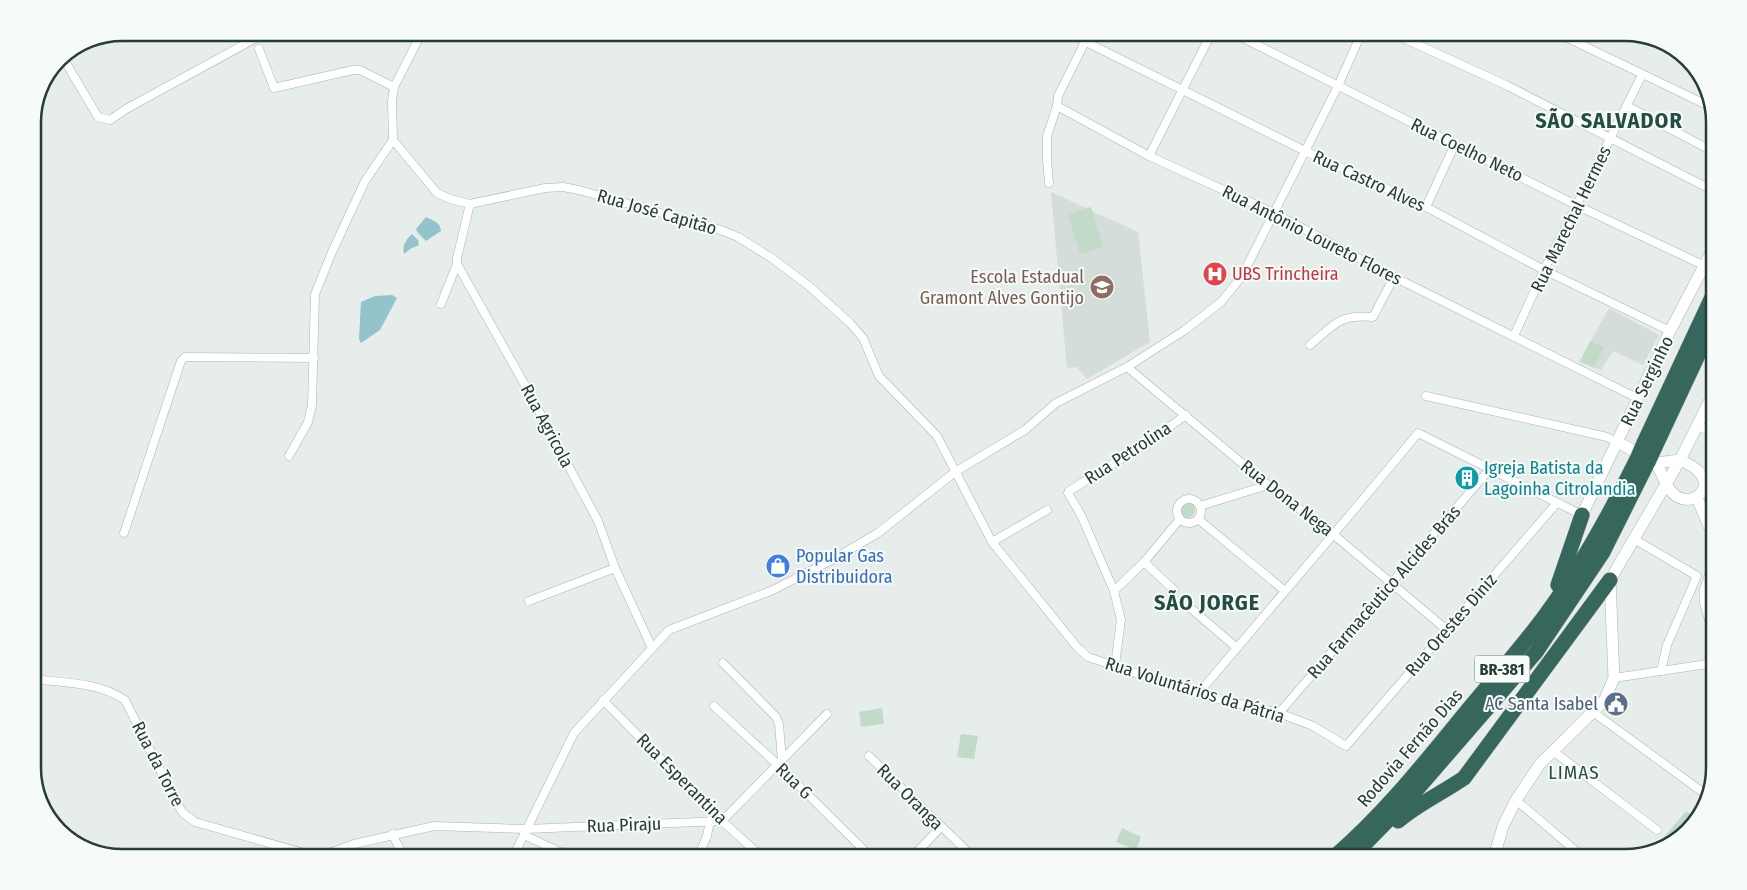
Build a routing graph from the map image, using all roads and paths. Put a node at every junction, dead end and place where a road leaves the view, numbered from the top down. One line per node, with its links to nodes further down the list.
1 (250, 41): 10 (street)
2 (417, 41): 13 (street)
3 (1208, 41): 14 (street)
4 (1249, 41): 12 (street, Rua Coelho Neto)
5 (1358, 41): 12 (street)
6 (1410, 41): 18 (street)
7 (1573, 41): 11 (street)
8 (1086, 42): 14 (street, Rua Castro Alves); 16 (street)
9 (259, 50): 13 (street)
10 (66, 63)
11 (1642, 74): 15 (street); 17 (street, Rua Marechal Hermes)
12 (1338, 86): 20 (street, Rua Coelho Neto); 22 (street)
13 (394, 87): 19 (street)
14 (1183, 92): 22 (street, Rua Castro Alves); 23 (street)
15 (1703, 103)
16 (1057, 106): 23 (street, Rua Antônio Loureto Flores); 24 (street)
17 (1627, 106): 18 (street, Rua Marechal Hermes); 21 (street)
18 (1610, 138): 25 (street); 27 (street, Rua Marechal Hermes)
19 (393, 140): 26 (street, Rua José Capitão); 40 (street)
20 (1455, 144): 27 (street, Rua Coelho Neto); 28 (street)
21 (1706, 148)
22 (1305, 151): 28 (street, Rua Castro Alves); 29 (street)
23 (1150, 156): 29 (street, Rua Antônio Loureto Flores)
24 (1049, 183)
25 (1706, 187)
26 (470, 204): 30 (street); 53 (street, Rua José Capitão)
27 (1578, 206): 31 (street, Rua Coelho Neto); 32 (street, Rua Marechal Hermes)
28 (1426, 207): 32 (street, Rua Castro Alves)
29 (1274, 213): 33 (street, Rua Antônio Loureto Flores); 41 (street)
30 (457, 264): 34 (street); 69 (street, Rua Agricola)
31 (1705, 266): 36 (street, Rua Serginho)
32 (1544, 270): 36 (street, Rua Castro Alves); 37 (street, Rua Marechal Hermes)
33 (1394, 276): 37 (street, Rua Antônio Loureto Flores); 39 (street)
34 (441, 304)
35 (1706, 313): 49 (highway, Rodovia Fernão Dias / BR-381)
36 (1670, 331): 43 (street, Rua Serginho)
37 (1514, 336): 43 (street, Rua Antônio Loureto Flores)
38 (1706, 337): 49 (highway, Rodovia Fernão Dias / BR-381)
39 (1310, 345)
40 (314, 358): 50 (street); 64 (street)
41 (1127, 366): 45 (street, Rua Dona Nega); 53 (street)
42 (1426, 396): 48 (street)
43 (1639, 398): 48 (street, Rua Serginho)
44 (1706, 409): 46 (street)
45 (1186, 415): 55 (street, Rua Dona Nega); 74 (street, Rua Petrolina)
46 (1698, 426): 47 (street); 51 (street)
47 (1706, 430)
48 (1617, 442): 49 (street); 60 (street, Rua Serginho)
49 (1648, 455): 51 (street); 54 (street); 82 (highway, Rodovia Fernão Dias / BR-381); 118 (highway, Rodovia Fernão Dias / BR-381)
50 (289, 456)
51 (1680, 460): 54 (street); 56 (street)
52 (1489, 470): 57 (street); 65 (street); 71 (street, Rua Farmacêutico Alcides Brás)
53 (955, 472): 67 (street, Rua Voluntários da Pátria); 80 (street)
54 (1666, 483): 56 (street); 66 (street)
55 (1268, 485): 58 (street); 65 (street, Rua Dona Nega)
56 (1697, 498): 63 (street)
57 (1556, 504): 60 (street); 79 (street, Rua Orestes Diniz)
58 (1200, 506): 61 (street); 62 (street)
59 (1047, 510): 67 (street)
60 (1582, 516): 82 (highway)
61 (1180, 519): 62 (street); 68 (street)
62 (1198, 519): 75 (street)
63 (1706, 519)
64 (124, 533)
65 (1334, 535): 71 (street, Rua Dona Nega); 75 (street)
66 (1634, 539): 70 (street); 86 (street)
67 (992, 542): 85 (street, Rua Voluntários da Pátria)
68 (1144, 562): 73 (street); 74 (street)
69 (615, 568): 76 (street); 80 (street, Rua Agricola)
70 (1610, 580): 87 (street); 119 (highway)
71 (1391, 583): 79 (street, Rua Dona Nega); 93 (street, Rua Farmacêutico Alcides Brás)
72 (1706, 587): 77 (street)
73 (1174, 590)
74 (1114, 591): 85 (street)
75 (1285, 591): 81 (street)
76 (528, 601)
77 (1706, 604)
78 (1187, 605): 81 (street)
79 (1446, 630): 95 (street, Rua Orestes Diniz)
80 (652, 648): 90 (street)
81 (1237, 648): 89 (street)
82 (1514, 654): 117 (highway, Rodovia Fernão Dias / BR-381)
83 (723, 663): 98 (street)
84 (1706, 664): 86 (street)
85 (1115, 665): 89 (street, Rua Voluntários da Pátria)
86 (1661, 671): 87 (street)
87 (1614, 678): 92 (street)
88 (41, 680): 107 (street, Rua da Torre)
89 (1198, 694): 93 (street, Rua Voluntários da Pátria)
90 (603, 700): 102 (street, Rua Esperantina); 105 (street)
91 (714, 706): 98 (street, Rua G)
92 (1593, 712): 96 (street); 99 (street)
93 (1279, 713): 95 (street, Rua Voluntários da Pátria)
94 (827, 714): 98 (street)
95 (1346, 746)
96 (1554, 751): 100 (street); 104 (street)
97 (869, 756): 103 (street, Rua Oranga)
98 (780, 763): 102 (street); 114 (street, Rua G)
99 (1702, 792)
100 (1516, 800): 120 (street); 121 (street)
101 (710, 821): 102 (street, Rua Piraju); 105 (street, Rua Piraju); 112 (street)
102 (722, 821): 113 (street, Rua Esperantina)
103 (941, 827): 115 (street); 116 (street, Rua Oranga)
104 (1657, 830)
105 (525, 832): 106 (street, Rua Piraju); 110 (street); 111 (street)
106 (392, 834): 108 (street, Rua Piraju); 109 (street)
107 (288, 849)
108 (341, 849)
109 (400, 849)
110 (517, 849)
111 (555, 849)
112 (701, 849)
113 (752, 849)
114 (862, 849)
115 (920, 849)
116 (964, 849)
117 (1344, 849)
118 (1361, 849)
119 (1367, 849)
120 (1497, 849)
121 (1573, 849)

